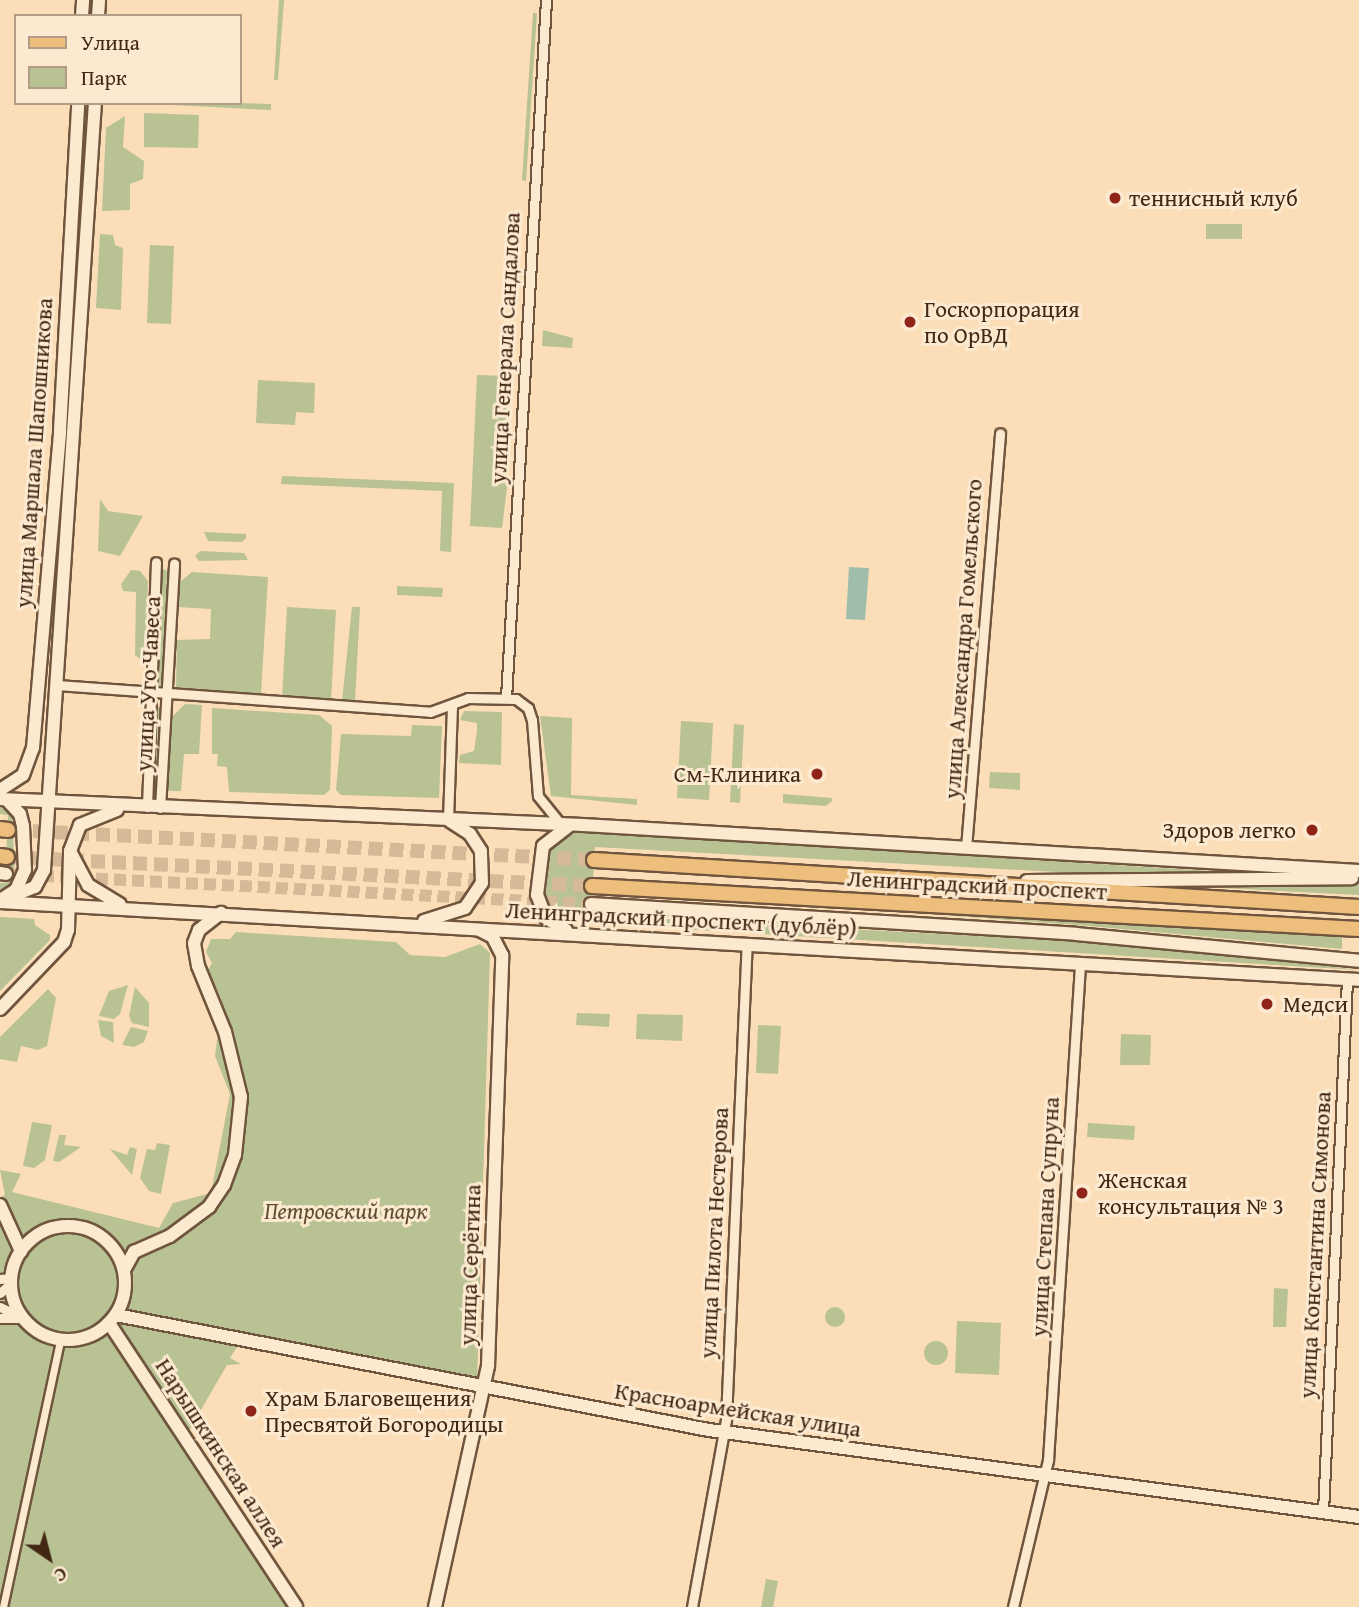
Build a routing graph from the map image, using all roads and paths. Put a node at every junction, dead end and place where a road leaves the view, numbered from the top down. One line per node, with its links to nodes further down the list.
1 (546, 0): 10 (street, улица Генерала Сандалова)
2 (78, 105): 12 (street, улица Маршала Шапошникова)
3 (94, 105): 7 (street, улица Маршала Шапошникова)
4 (1000, 433): 18 (street, улица Александра Гомельского)
5 (156, 562): 8 (street, улица Уго Чавеса)
6 (174, 563): 9 (street, улица Уго Чавеса)
7 (57, 685): 8 (street); 13 (street, улица Маршала Шапошникова)
8 (151, 692): 9 (street); 14 (street, улица Уго Чавеса)
9 (166, 693): 11 (street); 14 (street, улица Уго Чавеса)
10 (506, 698): 11 (street); 16 (street)
11 (452, 707): 15 (street)
12 (2, 796): 13 (street); 25 (street)
13 (49, 802): 14 (street); 25 (street, улица Маршала Шапошникова)
14 (147, 807): 15 (street); 19 (street)
15 (448, 820): 16 (street); 31 (street)
16 (561, 824): 17 (street)
17 (583, 825): 18 (street); 34 (street)
18 (966, 848): 21 (street)
19 (70, 851): 26 (street); 28 (street)
20 (594, 860): 23 (main road, Ленинградский проспект)
21 (1359, 871)
22 (1359, 877): 23 (street)
23 (944, 882): 29 (main road, Ленинградский проспект)
24 (592, 886): 32 (main road, Ленинградский проспект)
25 (2, 900): 26 (street, Ленинградский проспект (дублёр))
26 (69, 904): 28 (street, Ленинградский проспект (дублёр)); 39 (street)
27 (591, 904): 36 (street, Ленинградский проспект (дублёр))
28 (127, 907): 30 (street, Ленинградский проспект (дублёр))
29 (1359, 907)
30 (222, 913): 31 (street, Ленинградский проспект (дублёр)); 42 (street)
31 (400, 924): 33 (street, Ленинградский проспект (дублёр))
32 (1359, 929)
33 (479, 930): 34 (street, Ленинградский проспект (дублёр)); 50 (street, улица Серёгина)
34 (578, 934): 35 (street, Ленинградский проспект (дублёр))
35 (747, 943): 37 (street, Ленинградский проспект (дублёр)); 51 (street, улица Пилота Нестерова)
36 (1359, 961)
37 (1080, 962): 38 (street, Ленинградский проспект (дублёр)); 52 (street, улица Степана Супруна)
38 (1353, 979): 53 (street, улица Константина Симонова)
39 (0, 1009)
40 (0, 1205): 41 (street)
41 (21, 1251): 42 (street); 43 (street)
42 (124, 1270): 48 (street)
43 (8, 1280): 44 (street); 47 (street)
44 (0, 1293)
45 (0, 1307): 47 (street)
46 (0, 1318): 47 (street)
47 (23, 1318): 49 (street)
48 (113, 1319): 49 (street); 50 (street, Красноармейская улица); 56 (street, Нарышкинская аллея)
49 (60, 1340): 55 (street)
50 (485, 1387): 51 (street, Красноармейская улица); 57 (street, улица Серёгина)
51 (723, 1432): 52 (street, Красноармейская улица); 58 (street, улица Пилота Нестерова)
52 (1044, 1474): 53 (street, Красноармейская улица); 59 (street, улица Степана Супруна)
53 (1323, 1512): 54 (street, Красноармейская улица)
54 (1359, 1517)
55 (3, 1607)
56 (296, 1607)
57 (435, 1607)
58 (692, 1607)
59 (1013, 1607)

